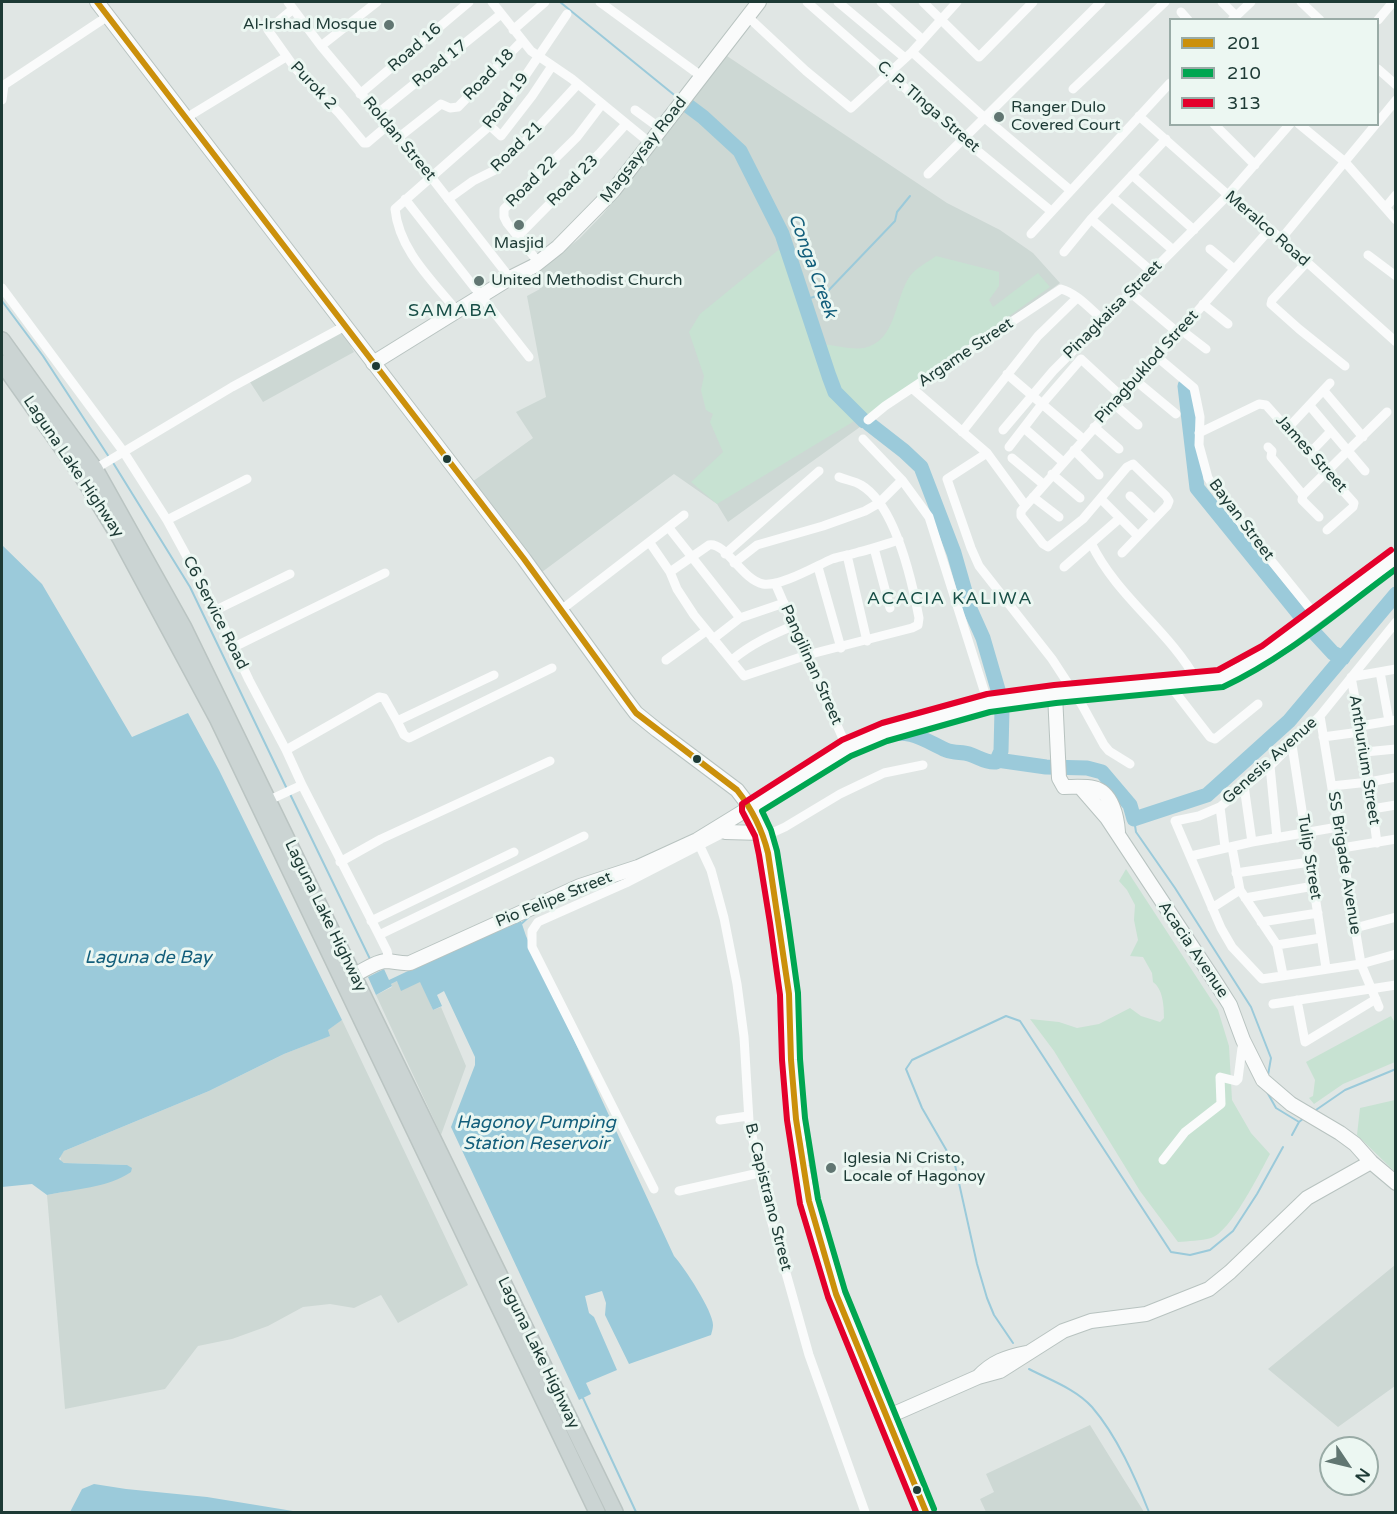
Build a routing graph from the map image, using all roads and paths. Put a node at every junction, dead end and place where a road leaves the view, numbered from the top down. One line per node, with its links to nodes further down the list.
1 (97, 2): 23 (main road)
2 (377, 2): 32 (street)
3 (469, 2): 44 (street, Road 16)
4 (492, 2): 21 (street)
5 (545, 2): 29 (street, Road 18)
6 (600, 2): 39 (street)
7 (759, 2): 24 (main road, Magsaysay Road)
8 (807, 2): 38 (street, C. P. TInga Street)
9 (838, 2): 33 (street)
10 (881, 2): 30 (street)
11 (923, 2): 28 (street)
12 (957, 2): 28 (street)
13 (1033, 2): 28 (street)
14 (1101, 2): 52 (street)
15 (1165, 2): 43 (street)
16 (1222, 2): 25 (street)
17 (1251, 2): 25 (street)
18 (1301, 2): 26 (street)
19 (1393, 2): 27 (street)
20 (290, 5): 32 (street, Roldan Street); 34 (street, Purok 2)
21 (501, 14): 29 (street); 49 (street, Road 17)
22 (567, 14): 35 (street, Road 19)
23 (108, 16): 45 (street); 51 (main road)
24 (747, 16): 38 (street); 39 (main road, Magsaysay Road)
25 (1234, 18)
26 (1317, 18)
27 (1379, 18)
28 (941, 19): 30 (street)
29 (513, 30): 31 (street)
30 (922, 40): 33 (street)
31 (522, 41): 35 (street); 62 (street, Road 18)
32 (321, 46): 44 (street, Roldan Street)
33 (909, 55): 38 (street); 52 (street)
34 (286, 57): 51 (street); 56 (street, Purok 2)
35 (538, 57): 36 (street); 55 (street, Road 19)
36 (552, 66): 40 (street); 55 (street)
37 (1379, 71): 42 (street)
38 (890, 74): 63 (street, C. P. TInga Street)
39 (701, 75): 61 (main road, Magsaysay Road)
40 (578, 84): 47 (street); 75 (street, Road 21)
41 (1169, 84): 50 (street)
42 (1395, 85)
43 (1073, 89)
44 (360, 94): 49 (street, Roldan Street)
45 (2, 100)
46 (1395, 100): 53 (street)
47 (602, 104): 54 (street); 84 (street, Road 22)
48 (635, 110): 61 (street)
49 (377, 114): 56 (street, Roldan Street)
50 (1138, 116): 64 (street, Meralco Road); 71 (street)
51 (186, 118): 104 (main road)
52 (985, 118): 63 (street); 71 (street)
53 (1379, 120)
54 (626, 124): 65 (street); 84 (street, Road 23)
55 (489, 125): 70 (street, Road 19)
56 (387, 126): 62 (street, Roldan Street)
57 (1216, 126): 67 (street)
58 (1288, 126): 67 (street, Pinagkaisa Street)
59 (1301, 126): 66 (street)
60 (1375, 126): 66 (street)
61 (661, 129): 65 (main road, Magsaysay Road)
62 (398, 138): 70 (street, Roldan Street)
63 (963, 139): 68 (street); 78 (street, C. P. TInga Street)
64 (1166, 139): 69 (street); 72 (street, Meralco Road)
65 (650, 143): 91 (main road, Magsaysay Road)
66 (1345, 162): 77 (street); 85 (street)
67 (1256, 165): 72 (street, Pinagkaisa Street)
68 (928, 174)
69 (1132, 175): 74 (street); 82 (street)
70 (431, 177): 75 (street, Roldan Street); 76 (street, Road 19)
71 (1070, 190): 78 (street)
72 (1228, 195): 81 (street, Meralco Road); 82 (street, Pinagkaisa Street)
73 (1395, 195): 77 (street)
74 (1112, 197): 79 (street); 87 (street)
75 (448, 199): 95 (street, Roldan Street)
76 (405, 200): 98 (street); 101 (street)
77 (1386, 207): 80 (street)
78 (1051, 211): 83 (street)
79 (1091, 219): 88 (street); 93 (street)
80 (1395, 220)
81 (1270, 229): 85 (street, Meralco Road); 92 (street, Pinagbuklod Street)
82 (1194, 230): 87 (street, Pinagkaisa Street)
83 (1031, 234)
84 (518, 236): 91 (street, Road 22)
85 (1281, 239): 90 (street, Meralco Road)
86 (1210, 249): 92 (street)
87 (1173, 250): 93 (street, Pinagkaisa Street)
88 (1064, 252)
89 (1368, 255): 94 (street)
90 (1307, 262): 107 (street, Meralco Road); 113 (street)
91 (539, 263): 95 (main road, Magsaysay Road)
92 (1234, 269): 100 (street, Pinagbuklod Street)
93 (1151, 271): 97 (street, Pinagkaisa Street)
94 (1395, 276)
95 (510, 278): 98 (main road, Magsaysay Road)
96 (2, 288): 142 (street, C6 Service Road)
97 (1131, 293): 102 (street, Pinagkaisa Street); 105 (street)
98 (481, 295): 101 (main road, Magsaysay Road); 110 (street)
99 (1077, 298): 102 (street); 114 (street); 117 (street, Argame Street)
100 (1203, 304): 103 (street); 105 (street, Pinagbuklod Street)
101 (457, 311): 112 (main road, Magsaysay Road)
102 (1104, 321): 119 (street, Pinagkaisa Street)
103 (1228, 324)
104 (345, 326): 112 (main road); 142 (street)
105 (1179, 330): 108 (street); 109 (street, Pinagbuklod Street)
106 (2, 340): 148 (main road, Laguna Lake Highway)
107 (1395, 342)
108 (1206, 349)
109 (1156, 356): 115 (street, Pinagbuklod Street); 134 (street, Bayan Street)
110 (529, 357)
111 (2, 363): 239 (main road, Laguna Lake Highway)
112 (373, 363): 193 (main road)
113 (1346, 366)
114 (1007, 374): 119 (street); 132 (street)
115 (1135, 380): 120 (street, Pinagbuklod Street); 125 (street)
116 (1330, 383): 118 (street)
117 (913, 389): 126 (street, Argame Street); 132 (street)
118 (1324, 391): 123 (street); 135 (street)
119 (1032, 396): 121 (street); 131 (street, Pinagkaisa Street)
120 (1121, 396): 121 (street); 122 (street, Pinagbuklod Street)
121 (1042, 404): 129 (street); 137 (street)
122 (1114, 404): 127 (street); 128 (street, Pinagbuklod Street)
123 (1310, 406): 130 (street); 133 (street)
124 (1387, 412): 135 (street)
125 (1176, 414)
126 (868, 420)
127 (1138, 425)
128 (1094, 427): 137 (street, Pinagbuklod Street); 140 (street)
129 (1024, 428): 138 (street); 147 (street)
130 (1288, 428): 134 (street, James Street); 145 (street, James Street)
131 (1004, 430)
132 (962, 432): 144 (street)
133 (1330, 432): 143 (street); 145 (street)
134 (1199, 433): 194 (street, Bayan Street)
135 (1363, 437): 143 (street)
136 (863, 439): 156 (street)
137 (1083, 439): 141 (street, Pinagbuklod Street)
138 (1009, 447)
139 (1268, 447): 158 (street)
140 (1119, 449)
141 (1074, 450): 147 (street, Pinagbuklod Street); 153 (street)
142 (122, 452): 148 (street); 170 (street, C6 Service Road)
143 (1347, 452): 150 (street); 151 (street)
144 (987, 453): 164 (street); 214 (street)
145 (1310, 453): 151 (street, James Street)
146 (1012, 458): 157 (street)
147 (1063, 462): 152 (street, Pinagbuklod Street)
148 (100, 466): 239 (main road, Laguna Lake Highway)
149 (819, 471): 179 (street)
150 (1365, 471)
151 (1328, 473): 158 (street); 172 (street, James Street)
152 (1052, 474): 157 (street, Pinagbuklod Street); 161 (street)
153 (1099, 475)
154 (839, 477): 163 (street)
155 (247, 479): 170 (street)
156 (902, 480): 163 (street); 216 (street)
157 (1043, 484): 160 (street, Pinagbuklod Street)
158 (1303, 495): 167 (street)
159 (1130, 496): 169 (street)
160 (1033, 497): 164 (street, Pinagbuklod Street); 166 (street)
161 (1080, 498)
162 (1101, 499): 164 (street); 168 (street); 169 (street)
163 (879, 503): 174 (street); 183 (street)
164 (1025, 505)
165 (684, 515): 171 (street)
166 (1059, 517)
167 (1319, 517)
168 (1120, 518): 173 (street); 176 (street)
169 (1154, 519): 173 (street)
170 (167, 520): 192 (street, C6 Service Road)
171 (669, 528): 175 (street); 181 (street)
172 (1327, 530)
173 (1138, 536): 178 (street)
174 (899, 540): 177 (street); 201 (street)
175 (650, 543): 186 (street); 193 (street)
176 (1091, 543): 185 (street); 212 (street)
177 (874, 548): 180 (street); 191 (street)
178 (1122, 553)
179 (725, 554): 181 (street); 183 (street)
180 (847, 555): 184 (street); 201 (street)
181 (693, 557): 186 (street); 195 (street)
182 (1395, 557): 194 (main road, Pio Felipe Street)
183 (734, 564): 189 (street)
184 (818, 567): 189 (street); 203 (street)
185 (1064, 567)
186 (670, 572): 199 (street)
187 (384, 573): 202 (street)
188 (290, 574): 192 (street)
189 (775, 583): 190 (street, Pangilinan Street)
190 (784, 603): 195 (street); 197 (street, Pangilinan Street)
191 (890, 608)
192 (216, 610): 202 (street, C6 Service Road)
193 (561, 610): 237 (main road)
194 (1316, 616): 212 (main road, Pio Felipe Street)
195 (740, 618): 199 (street)
196 (1395, 622): 200 (street, Genesis Avenue)
197 (795, 625): 204 (street, Pangilinan Street); 206 (street)
198 (1395, 633): 200 (street)
199 (710, 635): 205 (street); 206 (street)
200 (1385, 635): 211 (street, Genesis Avenue)
201 (867, 641): 203 (street)
202 (234, 647): 226 (street, C6 Service Road)
203 (841, 648): 204 (street)
204 (807, 655): 206 (street); 224 (street, Pangilinan Street)
205 (666, 660)
206 (732, 660)
207 (552, 668): 219 (street)
208 (1395, 669): 209 (street)
209 (1380, 672): 211 (street); 220 (street)
210 (494, 675): 219 (street)
211 (1351, 677): 218 (street, Genesis Avenue); 221 (street, Anthurium Street)
212 (1197, 681): 213 (main road, Pio Felipe Street)
213 (1169, 684): 214 (main road, Pio Felipe Street); 217 (street)
214 (1073, 693): 215 (main road, Pio Felipe Street); 229 (street)
215 (1055, 694): 216 (main road, Pio Felipe Street); 282 (main road, Acacia Avenue)
216 (988, 703): 224 (main road, Pio Felipe Street)
217 (1258, 704)
218 (1320, 716): 222 (street, SS Brigade Avenue); 223 (street, Genesis Avenue)
219 (397, 721): 226 (street)
220 (1394, 721): 221 (street)
221 (1360, 729): 222 (street); 227 (street, Anthurium Street)
222 (1323, 737): 236 (street, SS Brigade Avenue)
223 (1292, 745): 231 (street, Genesis Avenue); 246 (street, Tulip Street)
224 (847, 748): 238 (main road, Pio Felipe Street)
225 (1395, 749): 227 (street)
226 (286, 750): 234 (street, C6 Service Road)
227 (1365, 752): 233 (street, Anthurium Street)
228 (550, 761): 257 (street)
229 (1130, 764)
230 (923, 765): 243 (street)
231 (1270, 766): 235 (street, Genesis Avenue); 248 (street)
232 (1395, 777): 233 (street)
233 (1369, 782): 236 (street); 242 (street, Anthurium Street)
234 (299, 786): 239 (street); 257 (street, C6 Service Road)
235 (1244, 786): 241 (street, Genesis Avenue); 250 (street)
236 (1332, 786): 244 (street, SS Brigade Avenue)
237 (741, 795): 238 (main road); 243 (main road)
238 (771, 796): 243 (main road, Pio Felipe Street)
239 (268, 800): 276 (main road, Laguna Lake Highway); 292 (main road, Laguna Lake Highway)
240 (1395, 805): 242 (street)
241 (1220, 807): 253 (street); 256 (street, Genesis Avenue)
242 (1372, 809): 252 (street, Anthurium Street)
243 (756, 820): 245 (main road); 251 (main road, Pio Felipe Street); 291 (main road)
244 (1338, 827): 246 (street); 254 (street, SS Brigade Avenue)
245 (725, 832): 251 (street)
246 (1306, 834): 248 (street); 258 (street, Tulip Street)
247 (584, 836): 269 (street)
248 (1277, 838): 250 (street)
249 (1395, 840): 252 (street)
250 (1252, 842): 253 (street)
251 (699, 843): 261 (main road, Pio Felipe Street); 283 (street, B. Capistrano Street)
252 (1377, 843): 254 (street)
253 (1228, 847): 256 (street); 259 (street)
254 (1342, 848): 268 (street, SS Brigade Avenue)
255 (514, 852): 266 (street)
256 (1191, 856): 263 (street)
257 (340, 862): 266 (street, C6 Service Road)
258 (1311, 862): 259 (street); 260 (street, Tulip Street)
259 (1236, 873): 262 (street)
260 (1314, 886): 262 (street); 264 (street, Tulip Street)
261 (583, 893): 273 (main road, Pio Felipe Street); 289 (street)
262 (1242, 894): 263 (street); 267 (street)
263 (1212, 908): 277 (street)
264 (1318, 913): 267 (street); 270 (street, Tulip Street)
265 (1395, 917): 268 (street)
266 (371, 921): 269 (street, C6 Service Road)
267 (1261, 922): 271 (street)
268 (1355, 928): 274 (street, SS Brigade Avenue)
269 (379, 935): 273 (street, C6 Service Road)
270 (1322, 938): 271 (street); 275 (street, Tulip Street)
271 (1277, 945): 277 (street)
272 (1395, 954): 274 (street)
273 (385, 961): 276 (main road, Pio Felipe Street)
274 (1361, 964): 275 (street); 279 (street, SS Brigade Avenue)
275 (1326, 968): 277 (street)
276 (359, 973): 293 (main road, Laguna Lake Highway)
277 (1283, 975)
278 (1395, 985): 279 (street)
279 (1371, 990): 280 (street); 280 (street, SS Brigade Avenue)
280 (1297, 1000): 281 (street)
281 (1273, 1004)
282 (1243, 1040): 285 (street); 286 (main road, Acacia Avenue)
283 (748, 1116): 284 (street); 287 (street, B. Capistrano Street)
284 (720, 1120)
285 (1163, 1160)
286 (1371, 1162): 288 (main road, Acacia Avenue); 291 (main road)
287 (759, 1173): 290 (street); 294 (street, B. Capistrano Street)
288 (1395, 1183)
289 (654, 1189)
290 (679, 1191)
291 (887, 1417): 295 (main road)
292 (597, 1512)
293 (615, 1512)
294 (865, 1512)
295 (926, 1512)

